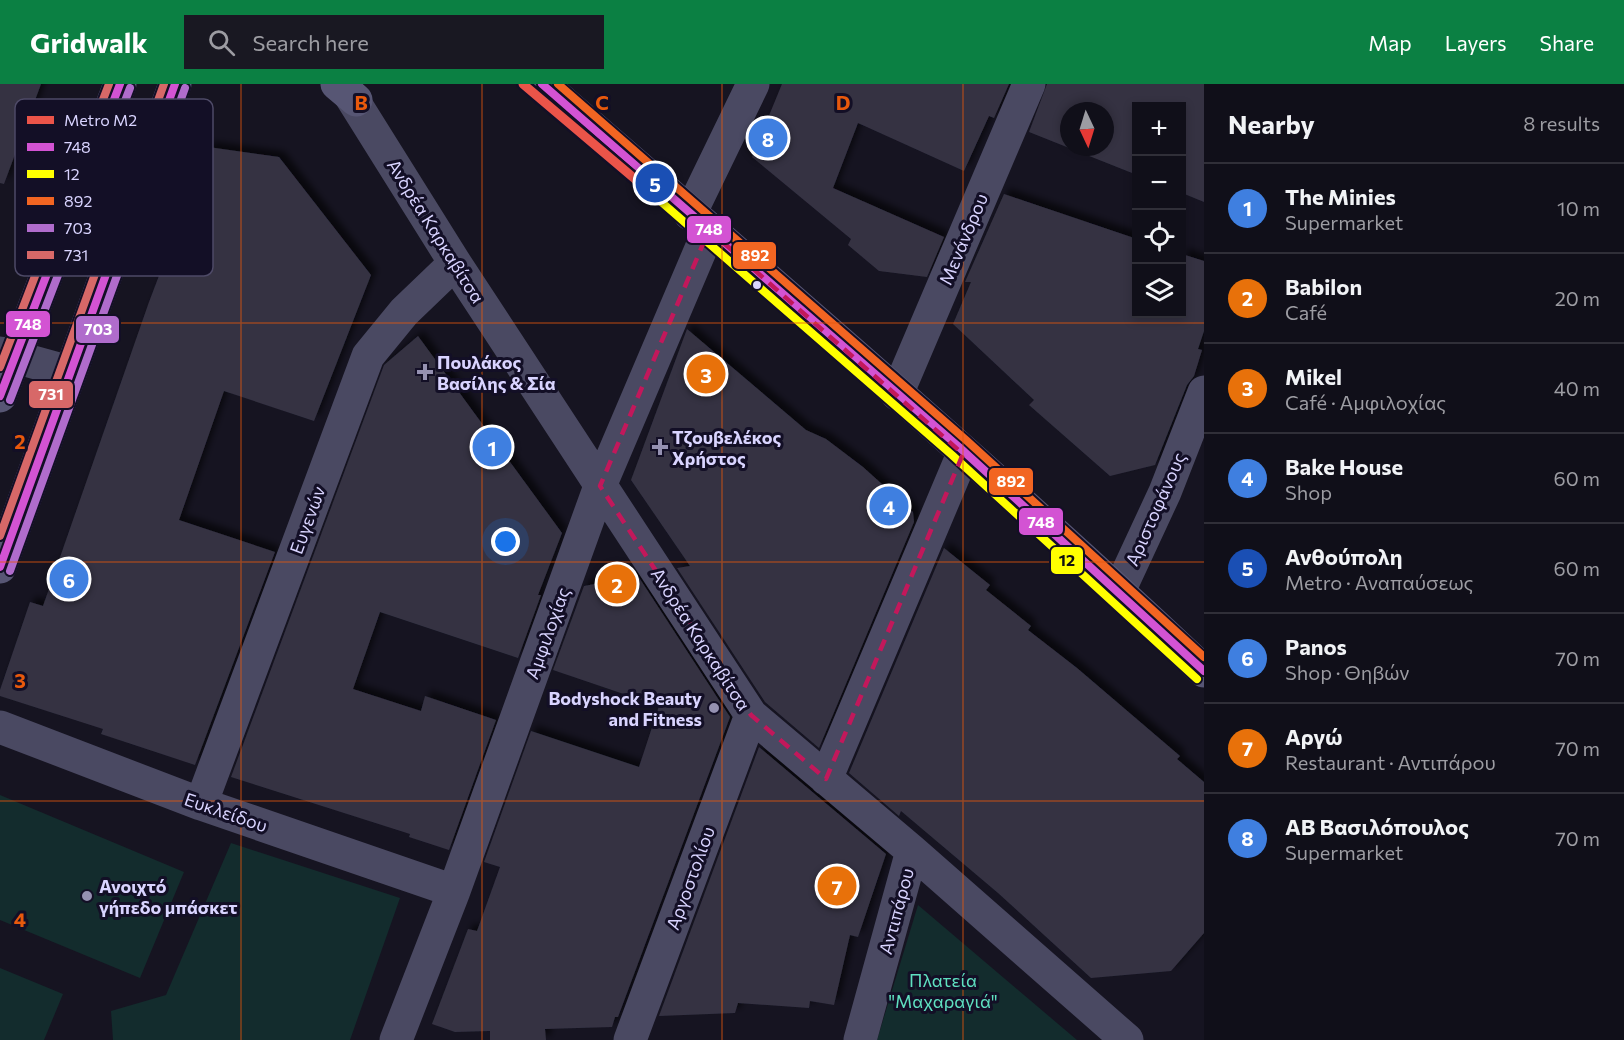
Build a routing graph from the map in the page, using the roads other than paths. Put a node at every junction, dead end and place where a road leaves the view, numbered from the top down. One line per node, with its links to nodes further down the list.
1 (120, 84): 7 (street)
2 (175, 84): 8 (street)
3 (542, 84): 9 (street)
4 (753, 84): 9 (street, Αμφιλοχίας)
5 (1029, 84): 16 (street, Μενάνδρου)
6 (345, 89): 10 (street, Ανδρέα Καρκαβίτσα)
7 (114, 99)
8 (169, 99)
9 (700, 222): 16 (street); 19 (street, Αμφιλοχίας)
10 (455, 263): 19 (street, Ανδρέα Καρκαβίτσα); 26 (street, Ευγενών)
11 (40, 276): 13 (street)
12 (104, 276): 14 (street)
13 (7, 355): 14 (street); 17 (street)
14 (69, 372): 20 (street)
15 (1204, 392): 21 (street, Αριστοφάνους)
16 (897, 394): 18 (street)
17 (0, 396)
18 (958, 465): 21 (street); 25 (street)
19 (600, 486): 23 (street, Ανδρέα Καρκαβίτσα); 28 (street, Αμφιλοχίας)
20 (0, 567)
21 (1119, 591): 22 (street)
22 (1204, 671)
23 (751, 715): 25 (street, Ανδρέα Καρκαβίτσα); 30 (street, Αργοστολίου)
24 (0, 727): 26 (street, Ευκλείδου)
25 (826, 779): 27 (street, Ανδρέα Καρκαβίτσα)
26 (201, 804): 28 (street, Ευκλείδου)
27 (912, 851): 31 (street, Αντιπάρου); 32 (street, Ανδρέα Καρκαβίτσα)
28 (454, 891): 29 (street, Αμφιλοχίας)
29 (396, 1040)
30 (630, 1040)
31 (860, 1040)
32 (1127, 1040)

